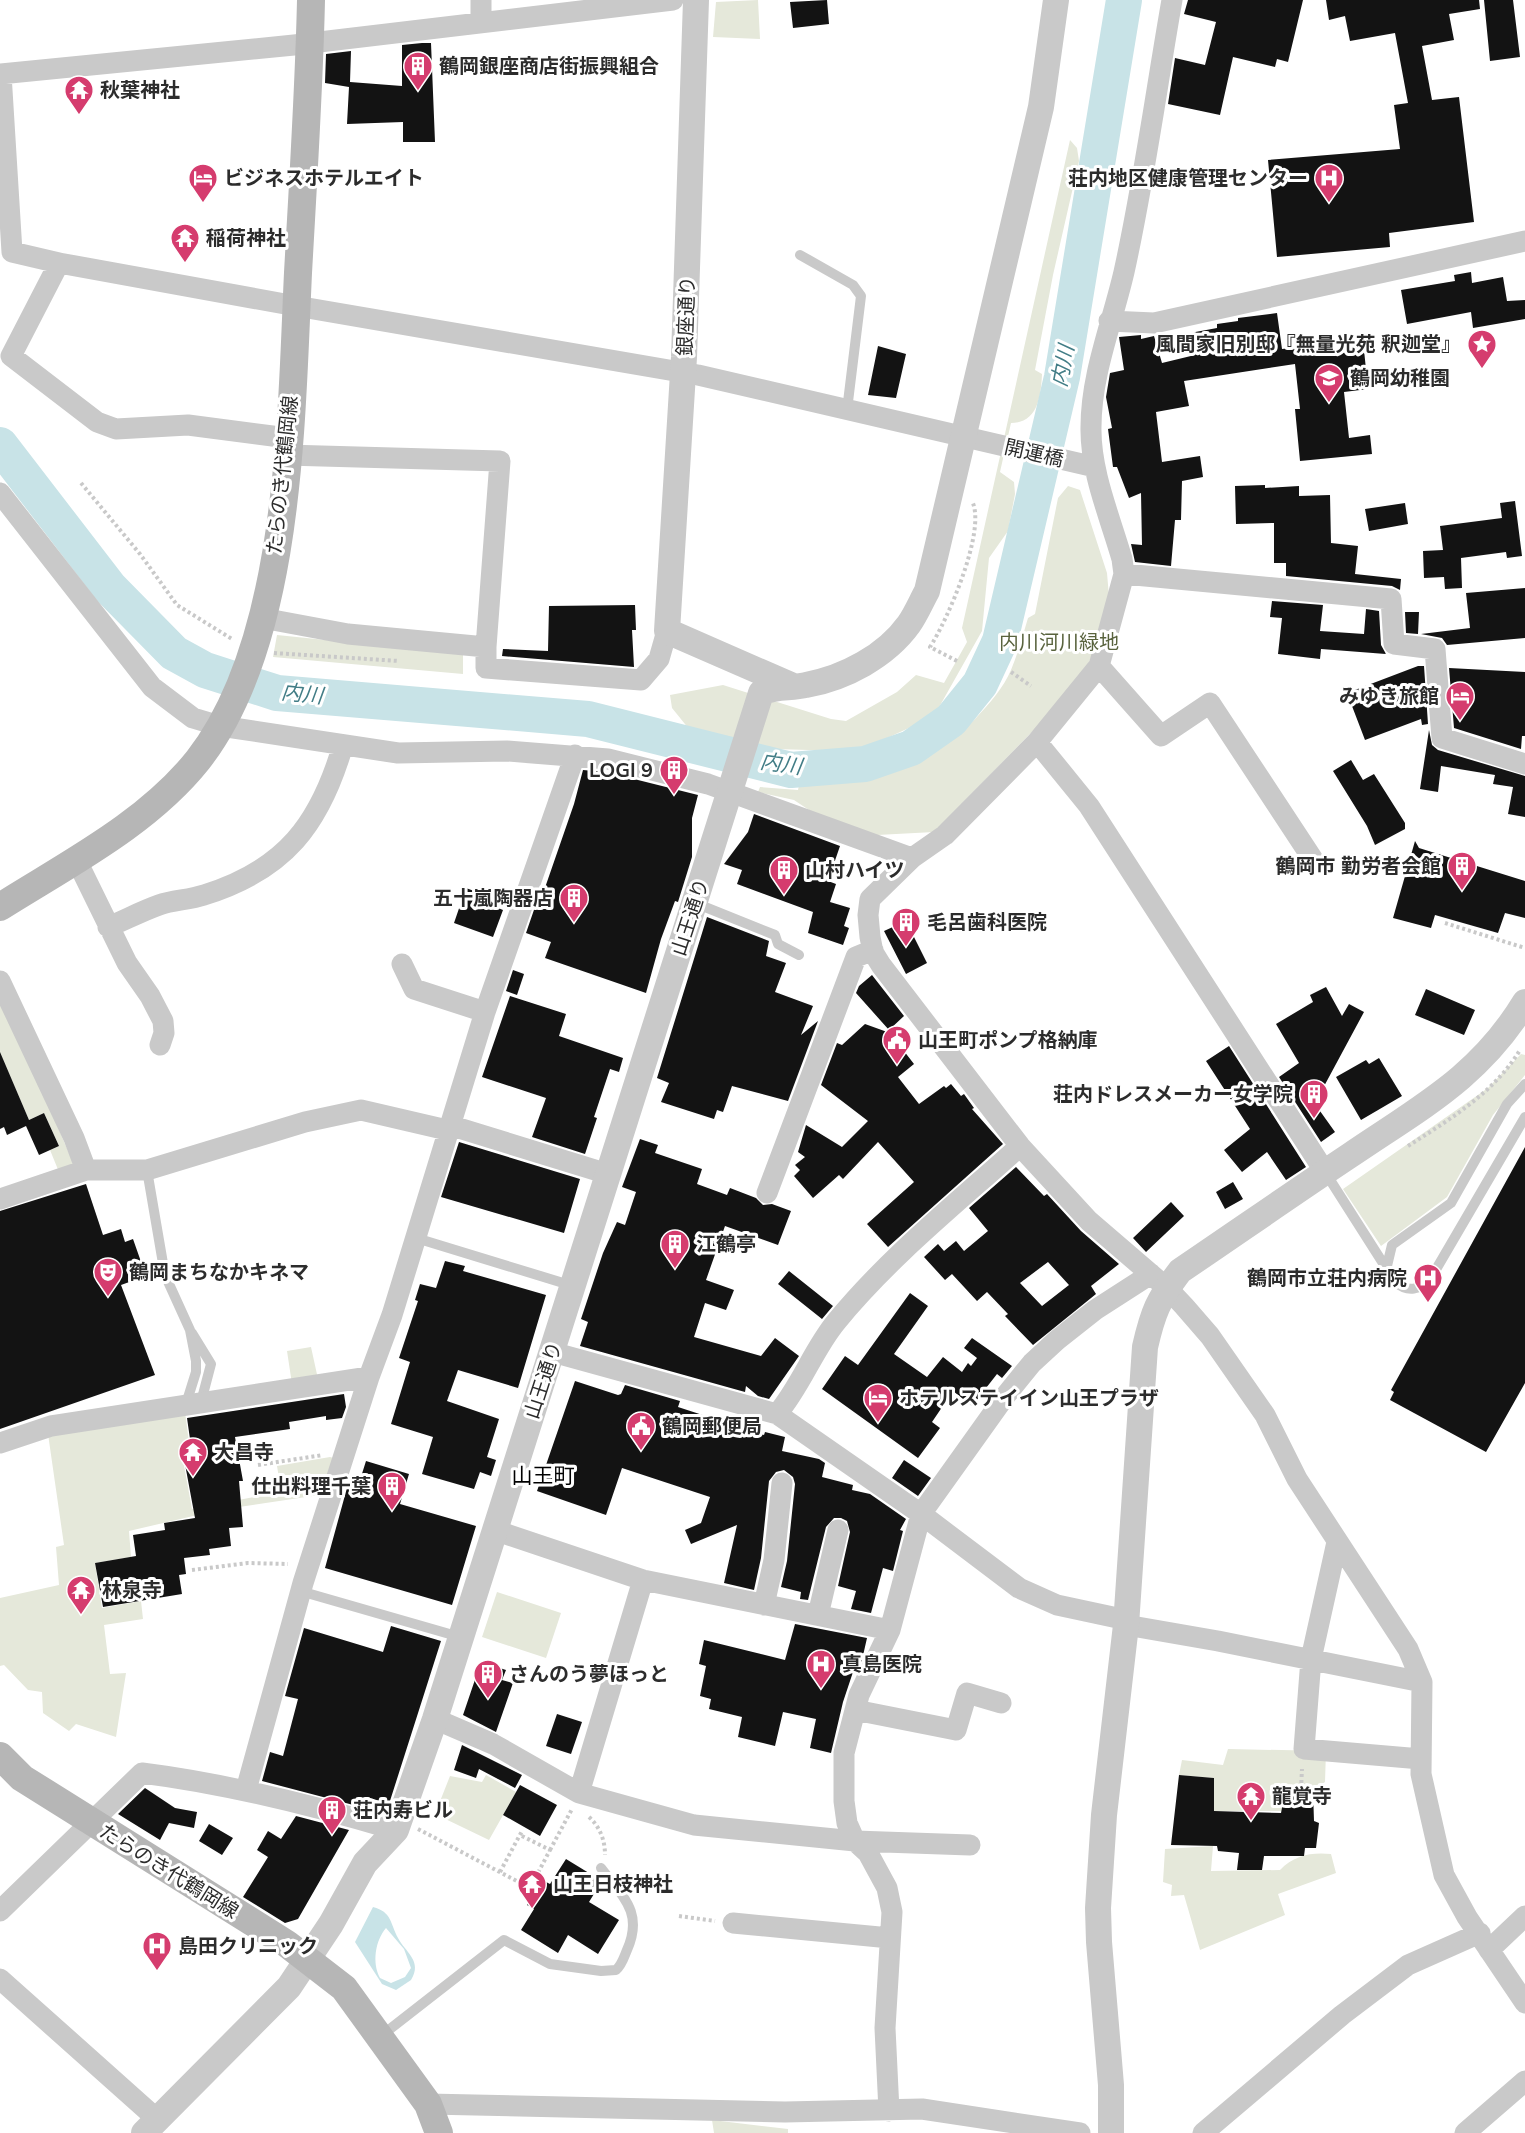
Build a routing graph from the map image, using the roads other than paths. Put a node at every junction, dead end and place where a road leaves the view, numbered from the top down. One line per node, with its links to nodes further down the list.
1 (311, 0): 7 (main road, たらのき代鶴岡線)
2 (673, 0): 6 (street)
3 (696, 0): 14 (street, 銀座通り)
4 (1056, 0): 16 (street)
5 (1172, 0): 13 (street)
6 (481, 10): 7 (street)
7 (310, 43): 8 (street); 12 (main road, たらのき代鶴岡線)
8 (1, 74): 11 (street, 開運橋)
9 (1525, 241): 13 (street)
10 (800, 255): 15 (lane)
11 (59, 263): 12 (street, 開運橋); 17 (street)
12 (296, 306): 14 (street, 開運橋); 17 (main road, たらのき代鶴岡線)
13 (1109, 321): 18 (street)
14 (683, 372): 15 (street, 開運橋); 21 (street, 銀座通り)
15 (847, 410): 16 (street, 開運橋)
16 (963, 438): 18 (street, 開運橋); 26 (street)
17 (287, 447): 22 (main road, たらのき代鶴岡線); 23 (street)
18 (1085, 465): 20 (street)
19 (0, 493): 28 (street)
20 (1124, 574): 25 (street); 32 (street)
21 (667, 631): 23 (street); 24 (street)
22 (257, 636): 23 (street); 28 (main road, たらのき代鶴岡線)
23 (486, 647)
24 (744, 665): 26 (street); 27 (street)
25 (1099, 666): 29 (street); 36 (street)
26 (794, 686): 27 (street)
27 (761, 693): 33 (street, 山王通り)
28 (225, 718): 30 (street); 35 (main road, たらのき代鶴岡線)
29 (1037, 742): 34 (street); 53 (street)
30 (343, 746): 31 (street); 39 (street)
31 (575, 755): 33 (street); 44 (street)
32 (1525, 764)
33 (732, 786): 34 (street); 37 (street, 山王通り)
34 (912, 858): 40 (street)
35 (76, 859): 38 (main road, たらのき代鶴岡線); 39 (street)
36 (1314, 861)
37 (694, 903): 41 (lane); 54 (street, 山王通り)
38 (0, 907)
39 (108, 927): 46 (street)
40 (873, 950): 50 (street); 55 (street)
41 (799, 955)
42 (402, 964): 44 (street)
43 (0, 981): 51 (street)
44 (485, 1012): 49 (street)
45 (1521, 1018): 53 (street)
46 (160, 1045)
47 (1525, 1084): 58 (lane)
48 (1525, 1117): 58 (lane)
49 (448, 1127): 52 (street); 54 (street); 57 (street)
50 (1020, 1146): 59 (street); 64 (street)
51 (86, 1170): 52 (street); 56 (street)
52 (147, 1170): 63 (lane)
53 (1325, 1172): 58 (lane); 59 (street)
54 (608, 1174): 60 (street, 山王通り)
55 (767, 1193)
56 (0, 1199)
57 (416, 1238): 60 (lane); 62 (street)
58 (1386, 1270)
59 (1159, 1281): 67 (street); 70 (street); 75 (street)
60 (573, 1286): 61 (street, 山王通り)
61 (552, 1352): 64 (street); 68 (street, 山王通り)
62 (369, 1377): 63 (street); 72 (street)
63 (193, 1403): 65 (street)
64 (777, 1414): 67 (street)
65 (0, 1443)
66 (782, 1483): 73 (street)
67 (921, 1514): 75 (street); 76 (street)
68 (494, 1530): 71 (street); 77 (street, 山王通り)
69 (838, 1530): 74 (street)
70 (1337, 1542): 78 (street); 79 (street)
71 (643, 1580): 73 (street); 86 (street)
72 (300, 1591): 77 (lane); 85 (street)
73 (764, 1605): 74 (street)
74 (818, 1615): 76 (street)
75 (1126, 1623): 78 (street); 107 (street)
76 (890, 1630): 81 (street)
77 (460, 1636): 82 (street, 山王通り)
78 (1311, 1659): 79 (street); 84 (street)
79 (1422, 1682): 84 (street)
80 (1001, 1703): 81 (street)
81 (855, 1710): 89 (street)
82 (435, 1719): 86 (street); 88 (street, 山王通り)
83 (0, 1756): 87 (main road, たらのき代鶴岡線)
84 (1421, 1759): 96 (street)
85 (246, 1790): 87 (street); 88 (street)
86 (577, 1803): 89 (street)
87 (90, 1822): 92 (street); 97 (main road, たらのき代鶴岡線)
88 (408, 1830): 97 (street, 山王通り)
89 (855, 1841): 90 (street); 95 (street)
90 (970, 1845)
91 (601, 1868): 100 (lane)
92 (0, 1911)
93 (1525, 1917): 96 (street)
94 (734, 1923): 95 (street)
95 (890, 1938): 103 (street)
96 (1485, 1942): 99 (street); 108 (street)
97 (308, 1959): 100 (main road, たらのき代鶴岡線); 104 (street, 山王通り)
98 (0, 1979): 104 (street)
99 (1525, 2003)
100 (380, 2037): 102 (main road, たらのき代鶴岡線)
101 (1525, 2081): 109 (street)
102 (428, 2104): 103 (street); 105 (main road, たらのき代鶴岡線)
103 (889, 2111): 106 (street)
104 (151, 2126)
105 (439, 2133)
106 (1080, 2133)
107 (1110, 2133)
108 (1203, 2133)
109 (1465, 2133)

